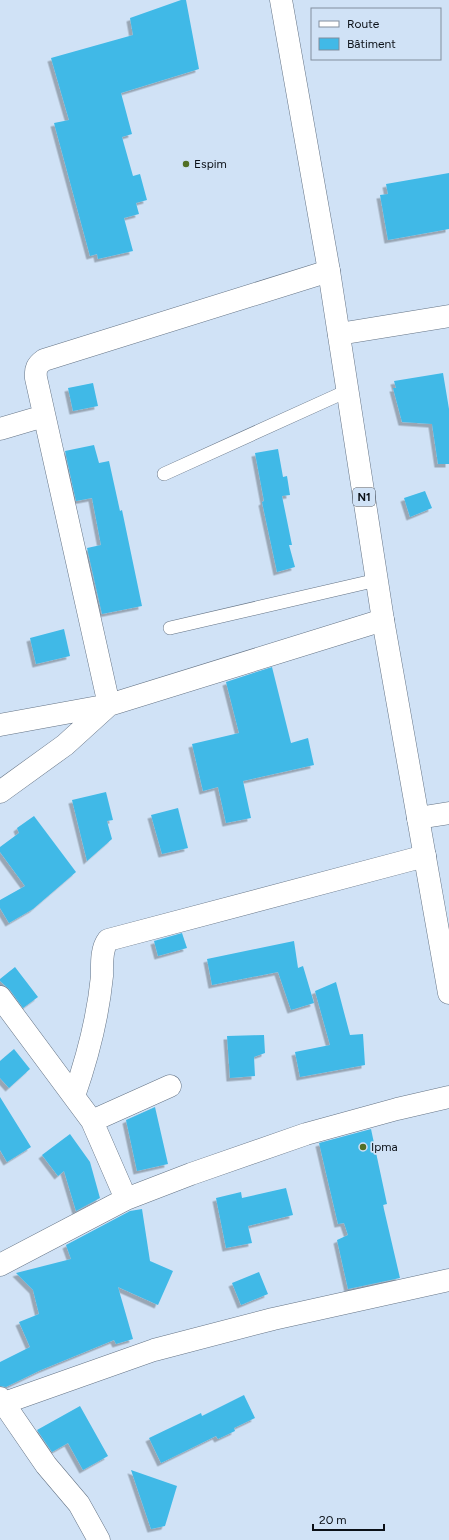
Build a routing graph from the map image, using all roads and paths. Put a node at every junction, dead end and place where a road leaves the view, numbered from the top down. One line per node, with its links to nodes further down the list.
1 (281, 0): 2 (street, N1)
2 (328, 271): 4 (street, N1); 6 (street)
3 (449, 316): 4 (street)
4 (339, 334): 5 (street, N1)
5 (347, 390): 8 (lane); 9 (street, N1)
6 (44, 416): 7 (street); 12 (street)
7 (0, 429)
8 (164, 474)
9 (377, 580): 10 (street, N1); 11 (lane)
10 (383, 620): 12 (street); 16 (street, N1)
11 (170, 628)
12 (109, 705): 13 (street); 14 (street)
13 (0, 725)
14 (0, 792)
15 (449, 813): 16 (street)
16 (418, 818): 17 (street, N1)
17 (425, 856): 18 (street, N1); 21 (street)
18 (449, 993)
19 (0, 998): 21 (street)
20 (170, 1086): 23 (street)
21 (74, 1096): 23 (street)
22 (449, 1097): 24 (street)
23 (92, 1121): 24 (street)
24 (126, 1199): 25 (street)
25 (0, 1265)
26 (449, 1280): 27 (street)
27 (2, 1401): 28 (street)
28 (99, 1540)

